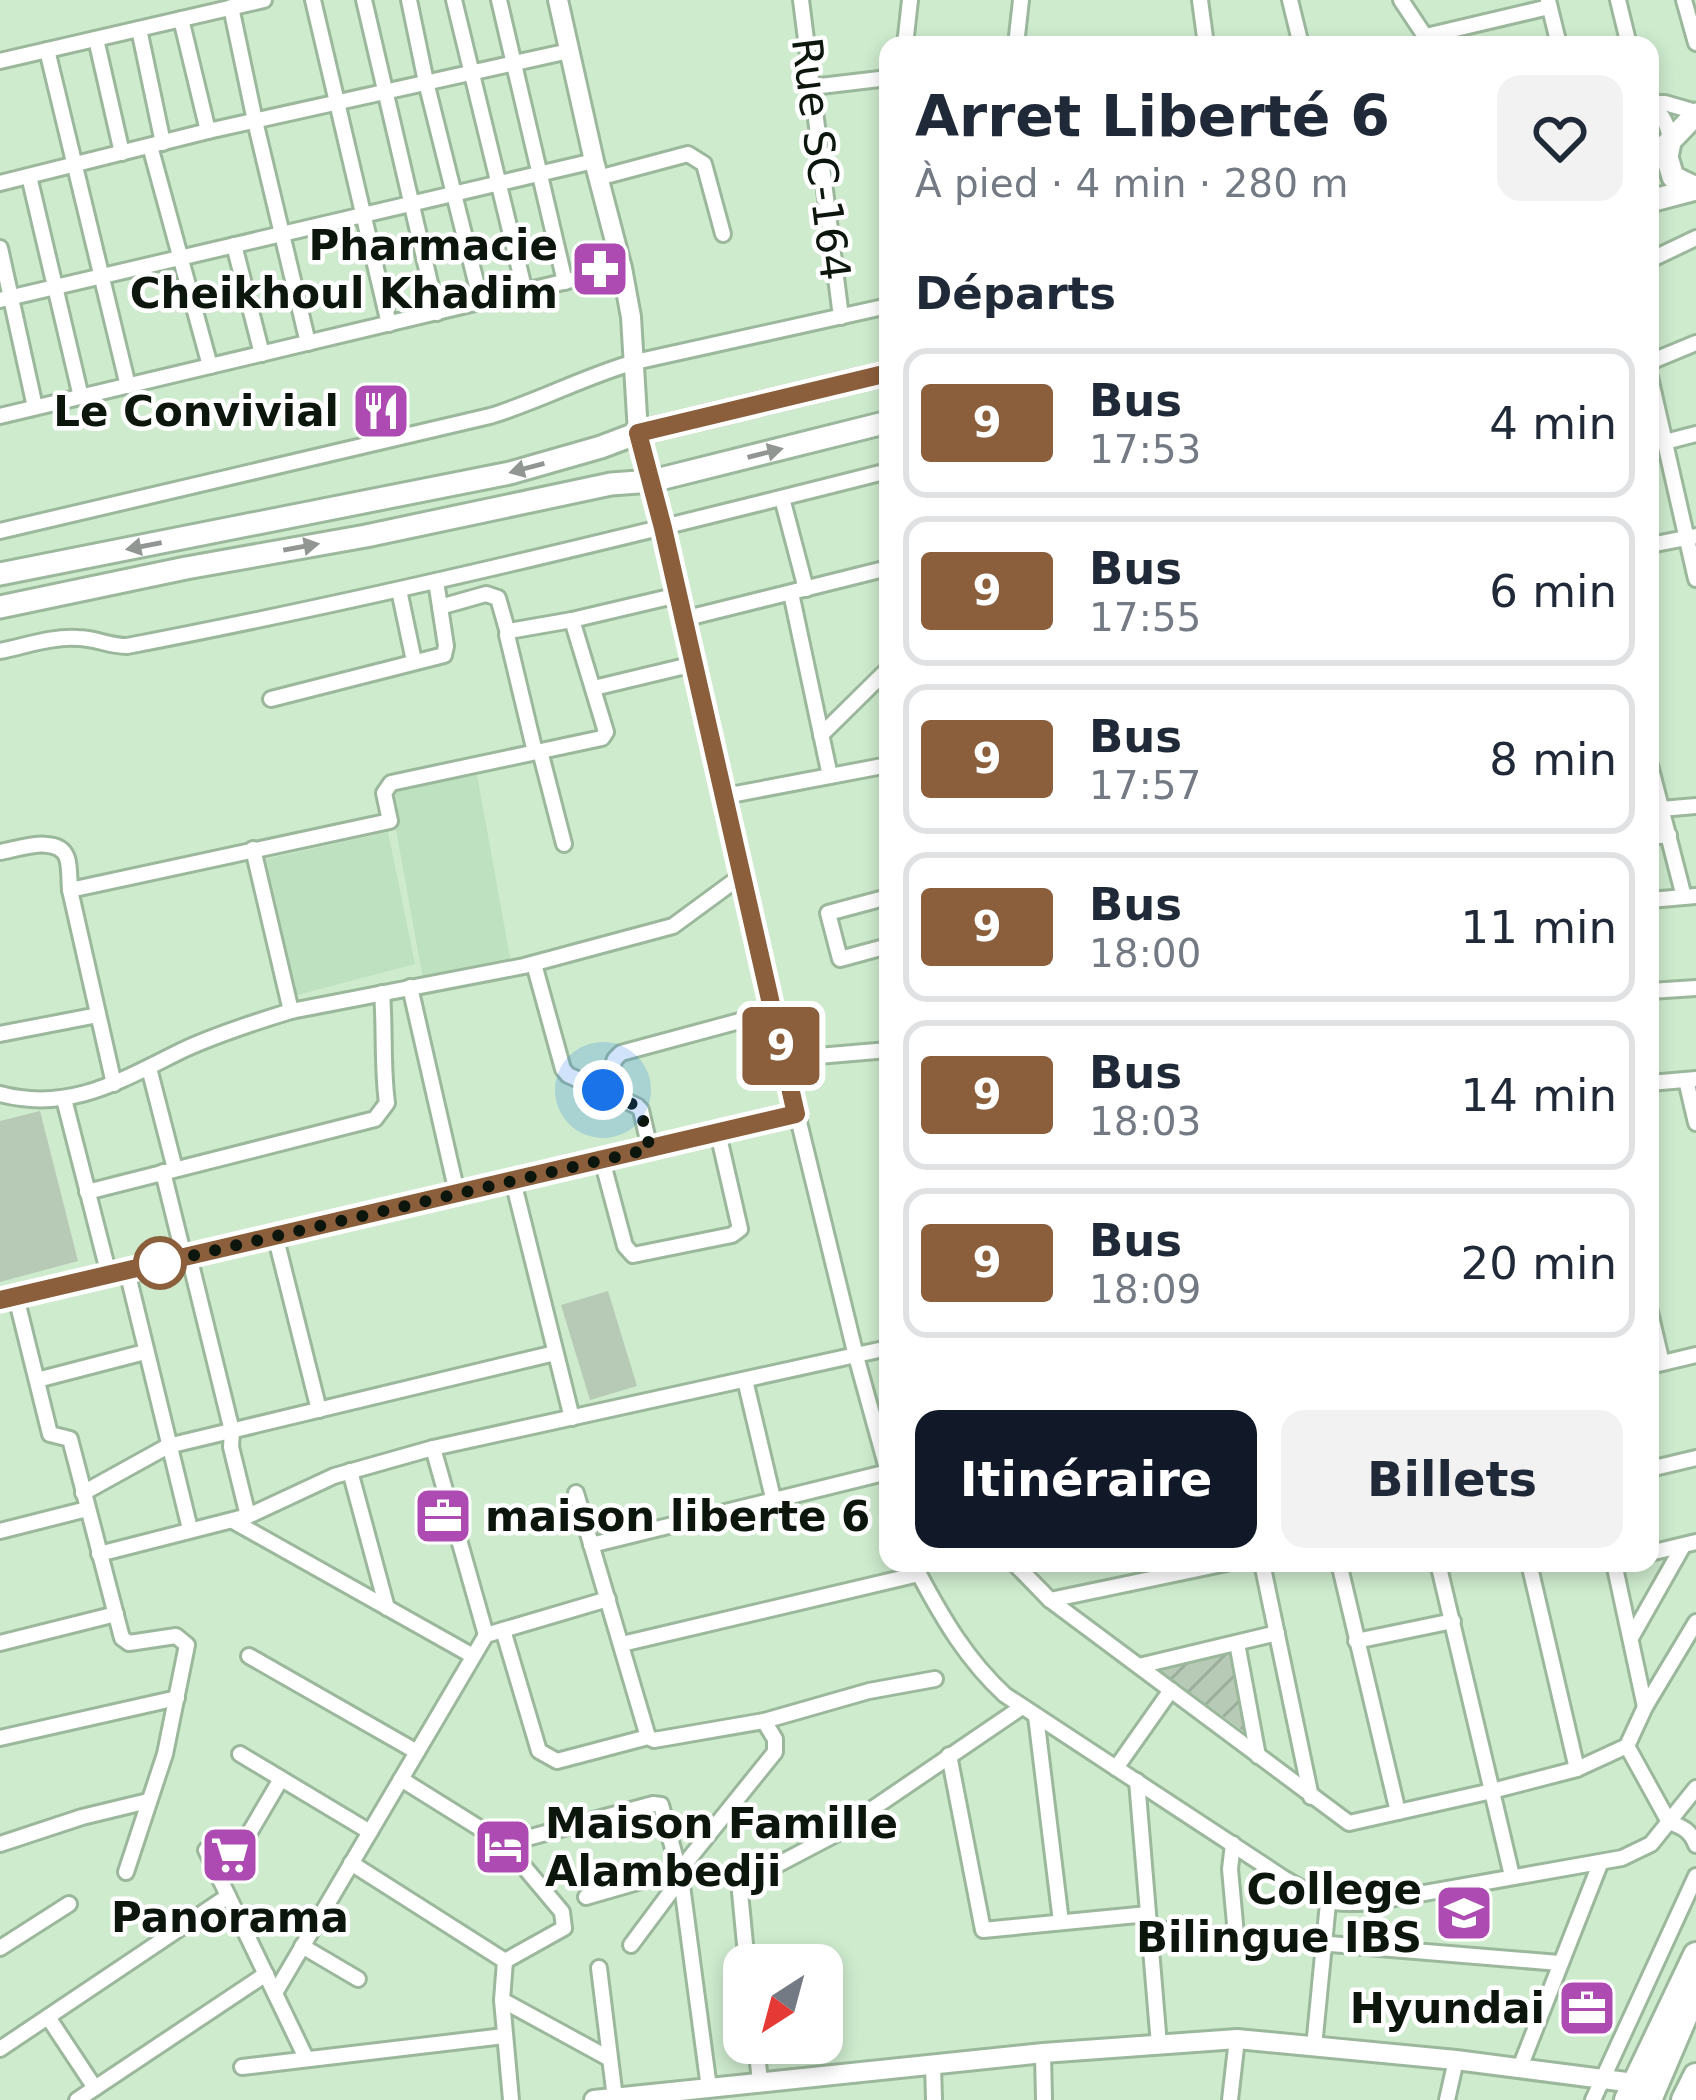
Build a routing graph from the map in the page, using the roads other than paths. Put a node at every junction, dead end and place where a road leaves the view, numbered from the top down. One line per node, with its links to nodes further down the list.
1 (265, 0): 17 (street)
2 (314, 0): 39 (street)
3 (364, 0): 38 (street)
4 (409, 0): 36 (street)
5 (454, 0): 34 (street)
6 (499, 0): 33 (street)
7 (557, 0): 31 (street)
8 (801, 0): 37 (street, Rue SC-164)
9 (910, 0): 20 (street)
10 (1021, 0): 21 (street)
11 (1200, 0): 22 (street)
12 (1290, 0): 23 (street)
13 (1401, 0): 24 (street)
14 (1618, 0): 27 (street)
15 (1684, 0): 29 (street)
16 (1548, 3): 25 (street); 26 (street)
17 (231, 7): 18 (street); 43 (street)
18 (181, 19): 19 (street); 44 (street)
19 (139, 28): 28 (street); 46 (street)
20 (906, 36)
21 (1017, 36)
22 (1205, 36)
23 (1299, 36)
24 (1425, 36)
25 (1441, 36)
26 (1557, 36)
27 (1627, 36)
28 (96, 39): 30 (street); 47 (street)
29 (1696, 44)
30 (47, 50): 32 (street); 49 (street)
31 (569, 51): 33 (street); 50 (street)
32 (0, 62)
33 (514, 63): 34 (street); 51 (street)
34 (469, 73): 36 (street); 54 (street)
35 (879, 79): 37 (street)
36 (426, 82): 38 (street); 56 (street)
37 (812, 87): 76 (street, Rue SC-164)
38 (386, 91): 39 (street); 58 (street)
39 (338, 103): 43 (street); 59 (street)
40 (1659, 103): 42 (street)
41 (1659, 112): 45 (street)
42 (1696, 113): 45 (main road)
43 (255, 121): 44 (street); 61 (street)
44 (208, 131): 46 (street)
45 (1670, 141): 48 (main road); 55 (main road)
46 (157, 145): 47 (street); 66 (street)
47 (122, 153): 49 (street)
48 (1659, 153)
49 (75, 165): 52 (street); 68 (street)
50 (596, 170): 51 (street); 60 (street); 67 (street)
51 (540, 174): 54 (street); 69 (street)
52 (29, 176): 53 (street); 70 (street)
53 (0, 183)
54 (497, 184): 56 (street); 71 (street)
55 (1696, 189): 57 (main road)
56 (454, 194): 58 (street); 73 (street)
57 (1659, 199)
58 (411, 204): 59 (street); 75 (street)
59 (365, 214): 61 (street); 77 (street)
60 (723, 233)
61 (283, 234): 63 (street); 78 (street)
62 (1696, 238): 65 (street)
63 (234, 245): 66 (street); 80 (street)
64 (0, 248): 72 (street)
65 (1659, 256)
66 (181, 258): 68 (street); 83 (street)
67 (622, 268): 69 (street); 82 (street)
68 (101, 277): 70 (street); 85 (street)
69 (565, 282): 71 (street)
70 (54, 288): 72 (street); 86 (street)
71 (525, 292): 73 (street)
72 (6, 299): 87 (street)
73 (481, 302): 75 (street)
74 (879, 308): 76 (street)
75 (436, 313): 77 (street)
76 (842, 317): 82 (street)
77 (389, 324): 78 (street)
78 (308, 343): 80 (street)
79 (1696, 344): 81 (street)
80 (262, 354): 83 (street)
81 (1659, 358)
82 (635, 362): 91 (street); 98 (street)
83 (210, 366): 85 (street)
84 (879, 375): 91 (main road)
85 (128, 386): 86 (street)
86 (81, 397): 87 (street)
87 (35, 407): 88 (street)
88 (0, 416)
89 (1659, 416): 93 (street)
90 (879, 424): 95 (main road, one-way to 90)
91 (638, 433): 95 (street); 102 (main road, one-way to 102)
92 (1696, 434): 93 (street)
93 (1665, 442): 99 (street)
94 (879, 473): 96 (street)
95 (652, 481): 97 (street); 108 (main road, one-way to 95)
96 (782, 498): 97 (street); 106 (street)
97 (663, 528): 104 (street); 107 (street)
98 (0, 530)
99 (1691, 537): 100 (street); 103 (street)
100 (1659, 543)
101 (879, 570): 106 (street)
102 (0, 574)
103 (1696, 579)
104 (436, 581): 105 (street); 109 (street)
105 (399, 590): 113 (street); 114 (street)
106 (798, 591): 110 (street); 119 (street)
107 (678, 596): 110 (street); 111 (street)
108 (0, 607)
109 (440, 607): 112 (street); 114 (street)
110 (683, 619): 115 (street)
111 (572, 620): 112 (street); 117 (street)
112 (508, 633): 120 (street)
113 (0, 651)
114 (414, 662): 118 (street)
115 (694, 664): 117 (street); 123 (street)
116 (879, 678): 119 (street)
117 (594, 688): 120 (street)
118 (271, 699)
119 (821, 734): 122 (street)
120 (538, 752): 129 (street); 130 (street)
121 (879, 767): 122 (street)
122 (830, 776): 123 (street)
123 (725, 796): 132 (street)
124 (1659, 801): 126 (street)
125 (1696, 806): 126 (street)
126 (1661, 809): 127 (street)
127 (1669, 835): 128 (street); 134 (street)
128 (1659, 836)
129 (564, 844)
130 (253, 849): 133 (street); 143 (street)
131 (0, 853): 133 (street)
132 (741, 876): 138 (street); 144 (street)
133 (70, 890): 145 (street)
134 (1690, 897): 136 (street)
135 (879, 899): 137 (street)
136 (1659, 899)
137 (879, 948)
138 (534, 964): 139 (street); 153 (street)
139 (410, 987): 142 (street); 164 (street)
140 (1696, 988): 141 (street)
141 (1659, 990)
142 (382, 993): 143 (street); 161 (street)
143 (291, 1011): 149 (street)
144 (773, 1012): 148 (street); 153 (street)
145 (98, 1015): 146 (street); 152 (street)
146 (0, 1034)
147 (879, 1054): 148 (street)
148 (784, 1059): 156 (street)
149 (149, 1068): 152 (street); 161 (street)
150 (1691, 1080): 151 (street); 157 (street)
151 (1659, 1082)
152 (114, 1084): 155 (street)
153 (603, 1090): 159 (street)
154 (0, 1094): 155 (street)
155 (64, 1100): 163 (street)
156 (796, 1114): 158 (street); 174 (street)
157 (1696, 1123)
158 (718, 1132): 159 (street); 160 (street)
159 (650, 1149): 160 (street)
160 (602, 1160): 162 (street)
161 (169, 1171): 163 (street); 166 (street)
162 (513, 1181): 164 (street); 172 (street)
163 (87, 1192): 168 (street)
164 (457, 1193): 165 (street)
165 (275, 1235): 166 (street); 178 (street)
166 (187, 1256): 167 (street); 180 (street)
167 (127, 1270): 168 (street); 171 (street)
168 (110, 1275): 169 (street)
169 (8, 1299): 176 (street)
170 (879, 1350): 174 (street)
171 (145, 1352): 176 (street); 182 (street)
172 (555, 1353): 178 (street); 179 (street)
173 (1696, 1355): 175 (street)
174 (856, 1356): 177 (street); 181 (street)
175 (1659, 1363)
176 (37, 1380): 190 (street)
177 (745, 1380): 179 (street); 189 (street)
178 (319, 1410): 180 (street)
179 (572, 1418): 183 (street)
180 (232, 1431): 182 (street); 191 (street)
181 (879, 1439)
182 (168, 1446): 190 (street); 192 (street)
183 (433, 1448): 186 (street); 215 (street)
184 (1696, 1458): 185 (street)
185 (1659, 1467)
186 (350, 1471): 191 (street); 209 (street)
187 (879, 1474): 189 (street)
188 (576, 1493): 195 (street)
189 (773, 1498): 195 (street)
190 (85, 1501): 193 (street); 197 (street)
191 (240, 1518): 192 (street); 209 (street)
192 (190, 1529): 197 (street)
193 (0, 1531)
194 (1689, 1544): 196 (street); 216 (street)
195 (591, 1545): 207 (street)
196 (1659, 1551)
197 (99, 1554): 210 (street)
198 (905, 1572): 220 (street)
199 (919, 1572): 228 (street)
200 (1023, 1572): 208 (street)
201 (1184, 1572): 208 (street)
202 (1264, 1572): 214 (street)
203 (1341, 1572): 217 (street)
204 (1440, 1572): 211 (street)
205 (1531, 1572): 238 (street)
206 (1616, 1572): 216 (street)
207 (608, 1599): 213 (street); 220 (street)
208 (1050, 1600): 223 (street)
209 (387, 1608): 222 (street)
210 (116, 1614): 218 (street); 226 (street)
211 (1453, 1621): 217 (street); 243 (street)
212 (1696, 1622): 227 (street)
213 (503, 1630): 215 (street); 230 (street)
214 (1277, 1634): 219 (street); 244 (street)
215 (486, 1635): 222 (street)
216 (1632, 1636): 227 (street)
217 (1356, 1640): 246 (street)
218 (0, 1643)
219 (1237, 1643): 223 (street); 236 (street)
220 (622, 1644): 230 (street)
221 (249, 1656): 233 (street)
222 (473, 1656): 233 (street)
223 (1139, 1666): 225 (street)
224 (934, 1679): 229 (street)
225 (1171, 1690): 236 (street); 237 (street)
226 (178, 1698): 231 (street); 245 (street)
227 (1646, 1707): 232 (street)
228 (1029, 1712): 235 (street); 237 (street); 265 (street)
229 (764, 1721): 230 (street); 257 (street)
230 (648, 1737)
231 (0, 1738)
232 (1627, 1745): 238 (street); 247 (street)
233 (417, 1752): 240 (street)
234 (240, 1754): 239 (street)
235 (949, 1755): 265 (street); 268 (street)
236 (1258, 1756): 244 (street)
237 (1116, 1768): 241 (street)
238 (1577, 1769): 243 (street)
239 (281, 1779): 248 (street); 260 (street)
240 (401, 1779): 248 (street); 250 (street)
241 (1137, 1781): 251 (street); 264 (street)
242 (1696, 1788): 247 (street)
243 (1492, 1791): 246 (street); 258 (street)
244 (1311, 1797): 246 (street)
245 (148, 1801): 249 (street); 256 (street)
246 (1398, 1812)
247 (1669, 1822): 252 (street); 255 (street)
248 (370, 1832): 254 (street)
249 (0, 1844)
250 (505, 1844): 257 (street); 273 (street)
251 (1232, 1844): 262 (street); 266 (street)
252 (1696, 1845)
253 (206, 1850): 260 (street)
254 (351, 1863): 270 (street); 273 (street)
255 (1600, 1864): 258 (street); 274 (street)
256 (126, 1872)
257 (680, 1874): 261 (street); 269 (street); 299 (street)
258 (1512, 1876): 262 (street)
259 (1696, 1876): 297 (street)
260 (225, 1888): 276 (street); 281 (street)
261 (586, 1897)
262 (1328, 1903): 267 (street)
263 (69, 1904): 271 (street)
264 (1149, 1921): 265 (street); 266 (street); 284 (street)
265 (1061, 1922)
266 (1236, 1935): 267 (street)
267 (1324, 1942): 274 (street); 285 (street)
268 (745, 1944)
269 (631, 1945)
270 (302, 1946): 277 (street); 279 (street)
271 (0, 1948)
272 (1696, 1954): 301 (highway)
273 (505, 1961): 280 (street)
274 (1559, 1963): 294 (street)
275 (599, 1968): 289 (street)
276 (266, 1974): 279 (street); 300 (street)
277 (358, 1979)
278 (1696, 1990): 301 (highway)
279 (275, 1993): 288 (street)
280 (502, 2000): 282 (street); 289 (street)
281 (48, 2018): 286 (street); 300 (street)
282 (504, 2036): 288 (street); 304 (street)
283 (1238, 2039): 284 (street); 285 (street); 309 (street)
284 (1159, 2045): 287 (street)
285 (1314, 2047): 290 (street)
286 (0, 2049)
287 (1043, 2053): 292 (street); 308 (street)
288 (306, 2058): 293 (street)
289 (610, 2059): 302 (street)
290 (1456, 2060): 294 (street); 310 (street)
291 (758, 2064): 298 (street)
292 (933, 2064): 296 (street); 307 (street)
293 (242, 2067)
294 (1519, 2070): 297 (street)
295 (1696, 2075): 312 (highway)
296 (790, 2079): 298 (street); 306 (street)
297 (1602, 2080): 301 (street); 311 (street)
298 (760, 2082): 299 (street)
299 (709, 2087): 302 (street)
300 (95, 2088): 303 (street)
301 (1637, 2094)
302 (615, 2098): 305 (street)
303 (77, 2100)
304 (511, 2100)
305 (594, 2100)
306 (793, 2100)
307 (934, 2100)
308 (1044, 2100)
309 (1231, 2100)
310 (1447, 2100)
311 (1593, 2100)
312 (1684, 2100)

